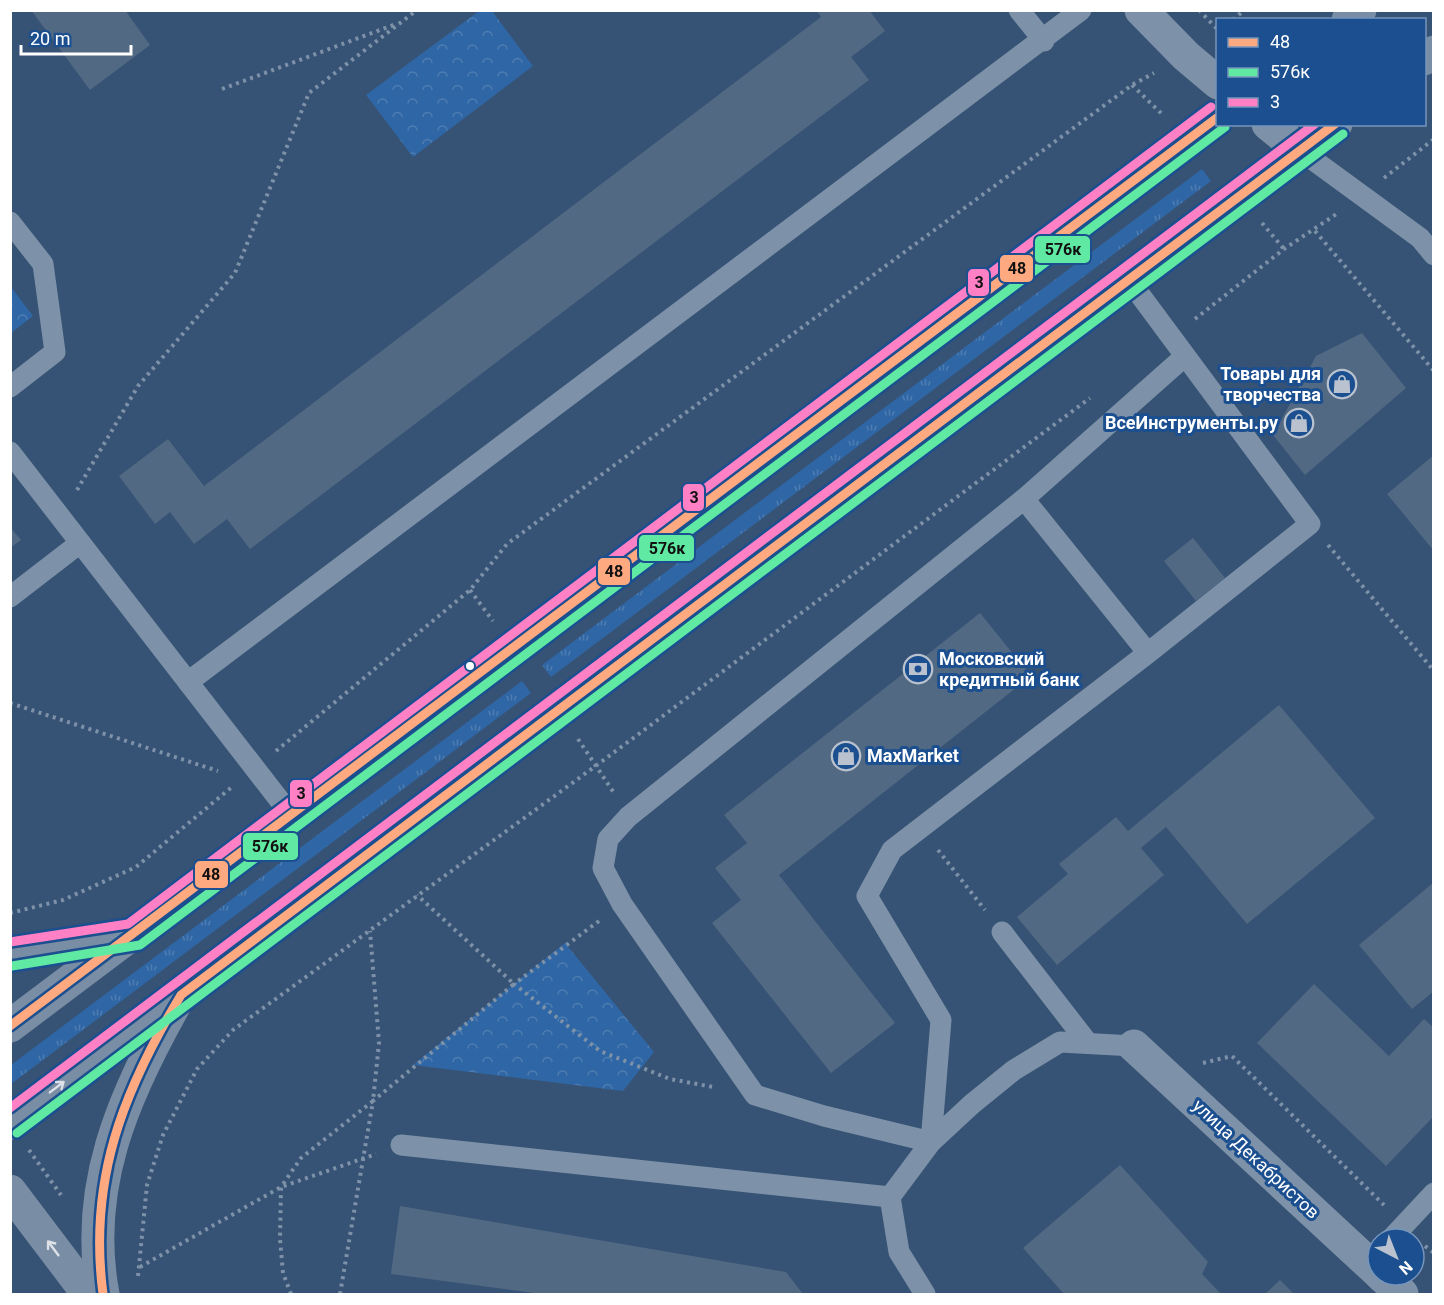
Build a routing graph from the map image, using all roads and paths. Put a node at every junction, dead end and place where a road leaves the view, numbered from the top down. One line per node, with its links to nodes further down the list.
1 (417, 10): 6 (path)
2 (1019, 10): 8 (lane)
3 (1081, 10): 8 (lane)
4 (1141, 10): 9 (street)
5 (1199, 10): 7 (path)
6 (401, 22): 11 (path); 29 (path)
7 (1216, 28)
8 (1044, 41): 36 (lane)
9 (1216, 80)
10 (1131, 85): 32 (path)
11 (222, 89)
12 (1216, 119): 39 (main road)
13 (1271, 126): 16 (street)
14 (1333, 126): 16 (main road)
15 (1434, 139): 17 (path)
16 (1301, 151): 17 (lane); 21 (main road)
17 (1360, 196): 19 (path); 20 (lane)
18 (10, 222): 25 (lane)
19 (1315, 231): 22 (path); 24 (path)
20 (1434, 255)
21 (1129, 280): 22 (lane); 48 (main road)
22 (1170, 338): 23 (lane)
23 (1184, 357): 28 (lane); 30 (lane)
24 (1434, 371)
25 (10, 387)
26 (1094, 395): 41 (path)
27 (10, 452): 29 (lane)
28 (1024, 499): 34 (lane); 42 (lane)
29 (62, 518): 31 (lane)
30 (1310, 524): 34 (lane); 35 (path)
31 (80, 543): 33 (lane); 36 (lane)
32 (470, 590)
33 (10, 597)
34 (1148, 653): 40 (lane)
35 (1434, 671)
36 (188, 682): 39 (lane)
37 (10, 703): 38 (path)
38 (220, 771)
39 (291, 815): 45 (main road)
40 (920, 828): 44 (path); 56 (lane)
41 (417, 895): 43 (path); 47 (path)
42 (622, 904): 47 (path); 53 (lane)
43 (370, 931): 54 (path); 66 (path)
44 (1002, 932): 50 (lane)
45 (133, 935): 46 (main road); 49 (main road)
46 (10, 954)
47 (514, 984): 53 (path); 54 (path)
48 (181, 994): 55 (main road, one-way to 48); 69 (main road)
49 (10, 1026)
50 (1087, 1042): 51 (lane); 56 (lane)
51 (1134, 1046): 52 (street, улица Декабристов)
52 (1162, 1072): 63 (path); 65 (street, улица Декабристов)
53 (755, 1095): 56 (lane)
54 (372, 1101): 58 (path); 59 (path)
55 (10, 1123)
56 (931, 1142): 62 (lane)
57 (401, 1144): 58 (path); 62 (lane)
58 (363, 1159): 59 (path); 71 (path)
59 (281, 1187): 66 (path); 70 (path)
60 (10, 1191): 68 (main road, one-way to 60)
61 (1434, 1193): 64 (lane)
62 (890, 1197): 72 (lane)
63 (1392, 1227)
64 (1402, 1227)
65 (1366, 1257)
66 (139, 1267): 67 (path)
67 (137, 1285)
68 (88, 1294)
69 (103, 1294)
70 (291, 1294)
71 (340, 1294)
72 (926, 1294)

